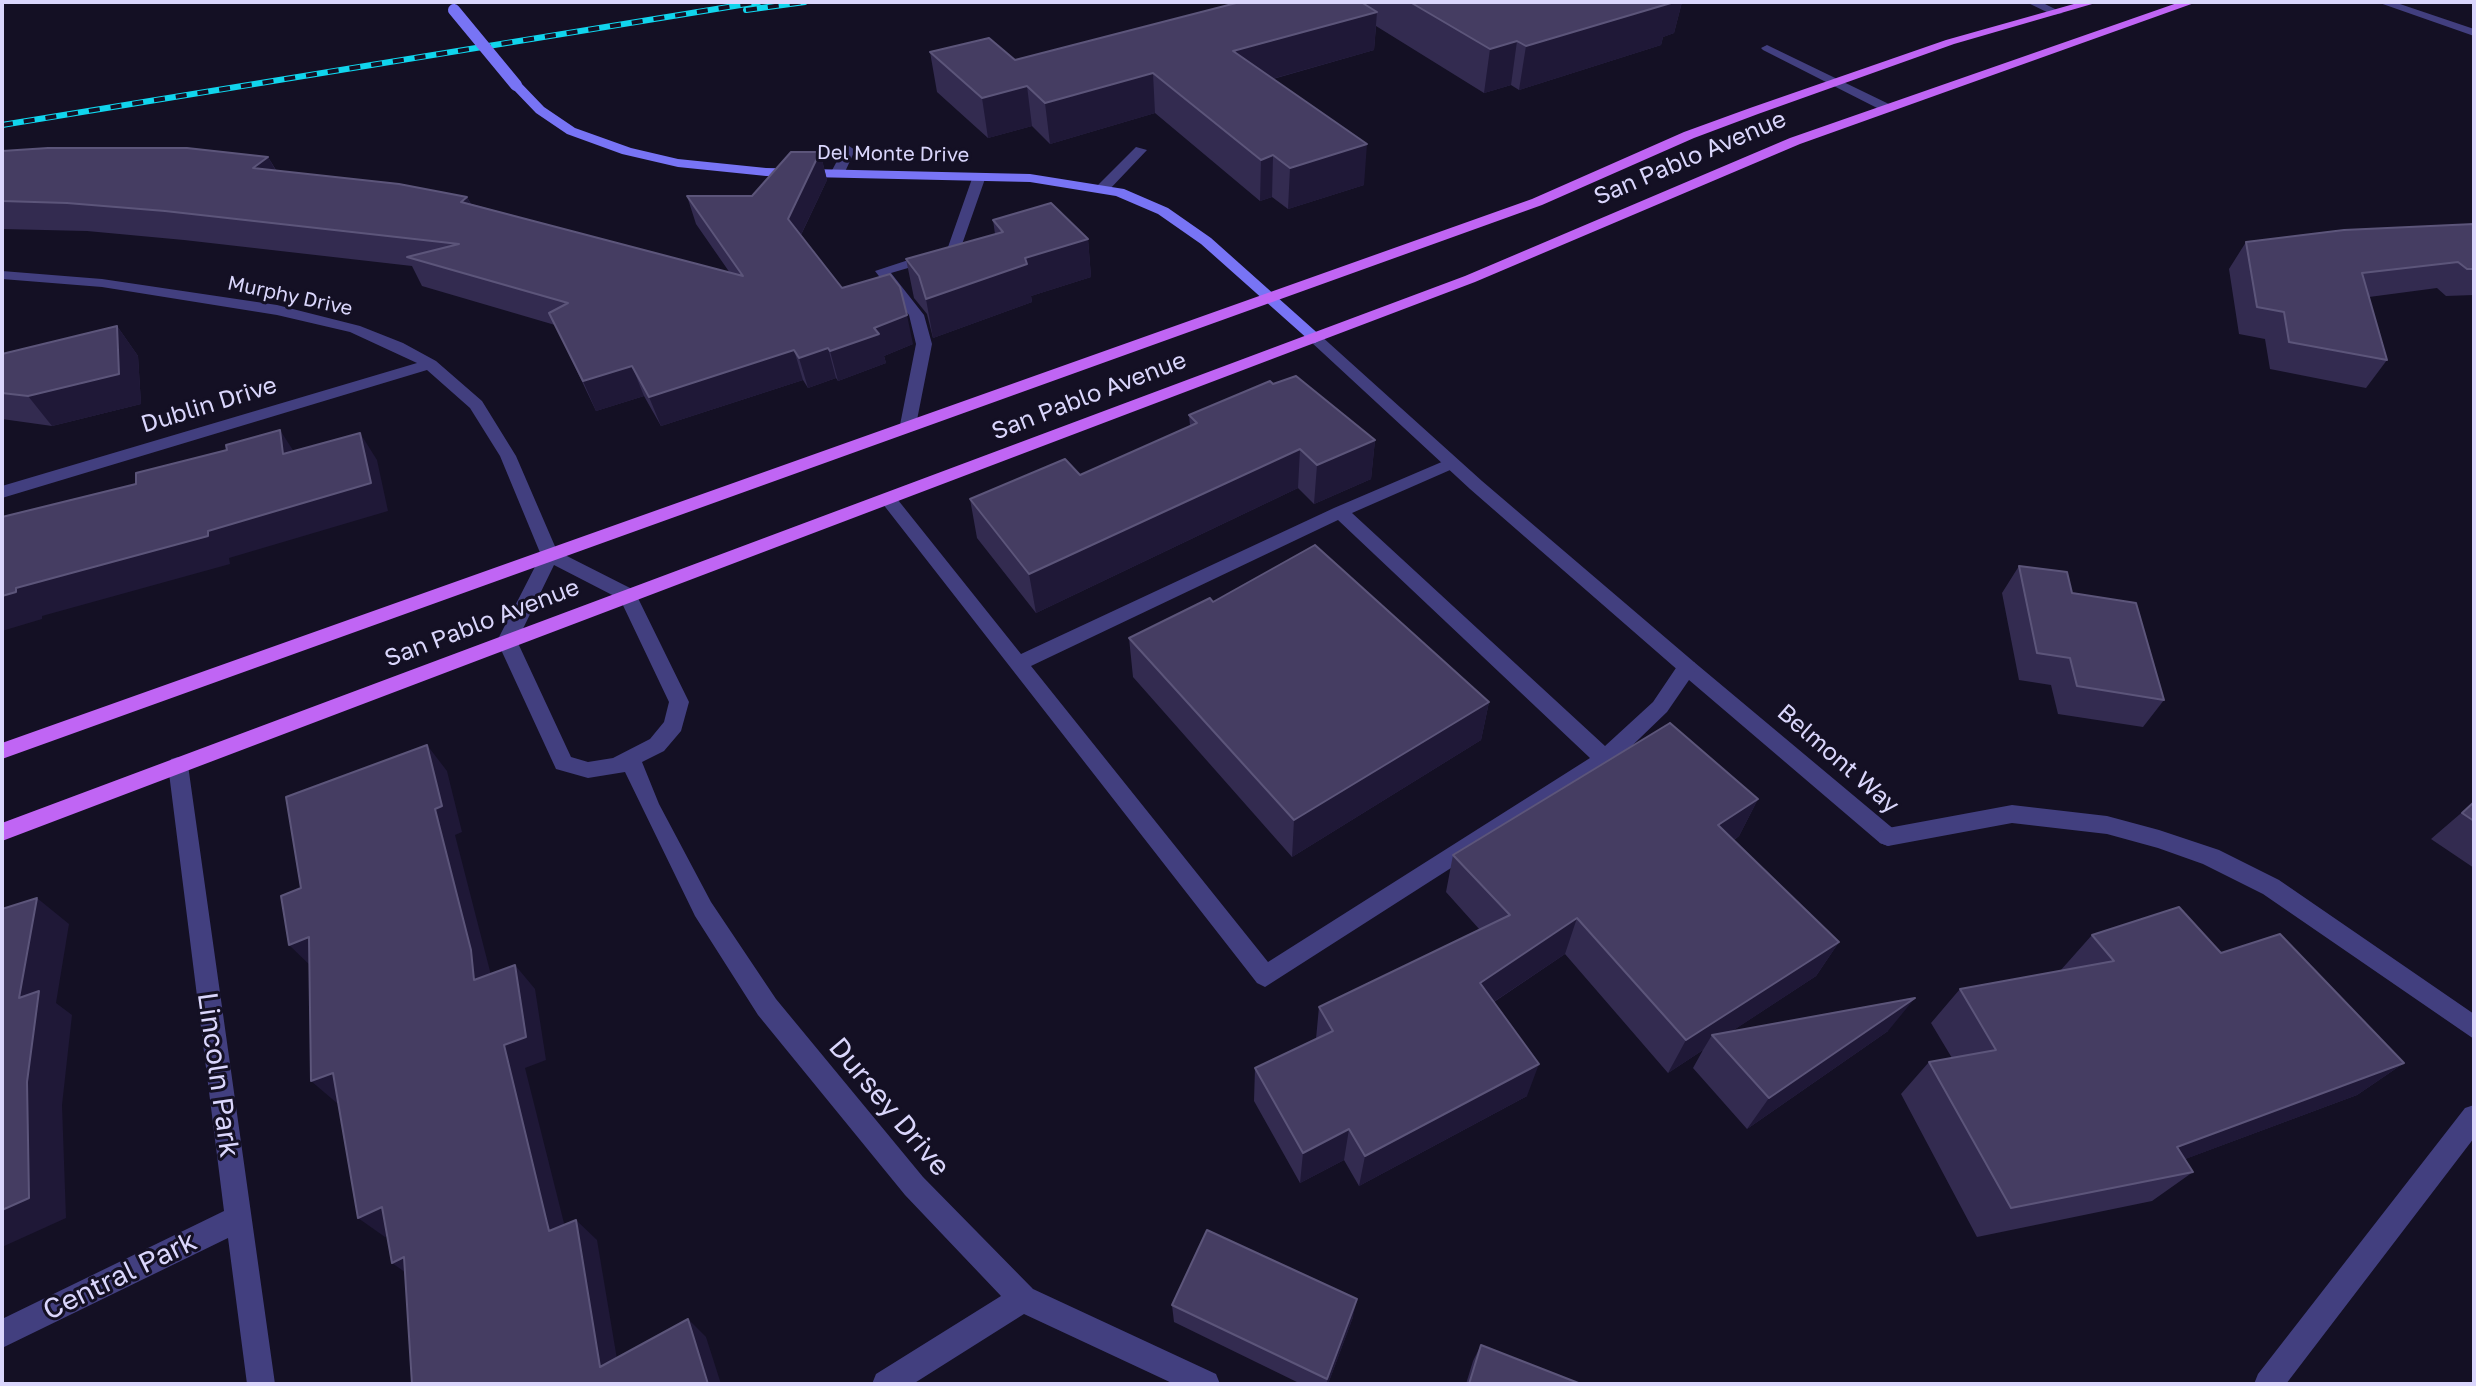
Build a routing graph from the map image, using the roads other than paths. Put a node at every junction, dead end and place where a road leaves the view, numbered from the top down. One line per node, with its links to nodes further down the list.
1 (2032, 2): 6 (street)
2 (2093, 2): 6 (main road, San Pablo Avenue)
3 (2191, 2): 10 (main road, San Pablo Avenue)
4 (2383, 2): 7 (street)
5 (451, 6): 13 (street, Del Monte Drive, bridge)
6 (2057, 13): 9 (main road, San Pablo Avenue)
7 (2474, 33)
8 (1767, 48): 9 (street)
9 (1836, 82): 10 (street); 17 (main road, San Pablo Avenue)
10 (1887, 108): 18 (main road, San Pablo Avenue)
11 (849, 150): 13 (street)
12 (1141, 150): 15 (street)
13 (837, 174): 14 (street, Del Monte Drive)
14 (979, 176): 15 (street, Del Monte Drive); 20 (street)
15 (1103, 188): 17 (street, Del Monte Drive)
16 (2, 275): 19 (street, Murphy Drive)
17 (1268, 296): 18 (street, Belmont Way); 20 (main road, San Pablo Avenue)
18 (1315, 338): 21 (street, Belmont Way); 23 (main road, San Pablo Avenue)
19 (430, 364): 22 (street, Dublin Drive); 25 (street, Murphy Drive)
20 (908, 425): 25 (main road, San Pablo Avenue)
21 (1451, 463): 24 (street); 29 (street, Belmont Way)
22 (2, 492)
23 (888, 499): 26 (main road, San Pablo Avenue); 28 (street)
24 (1340, 512): 28 (street); 31 (street)
25 (550, 555): 26 (street); 27 (street); 30 (main road, San Pablo Avenue)
26 (627, 595): 27 (main road, San Pablo Avenue); 32 (street)
27 (507, 641): 32 (street); 33 (main road, San Pablo Avenue)
28 (1020, 663): 31 (street)
29 (1687, 667): 31 (street); 35 (street, Belmont Way)
30 (2, 751)
31 (1605, 759)
32 (631, 761): 38 (street, Dursey Drive)
33 (178, 765): 34 (main road, San Pablo Avenue); 37 (street, Lincoln Park)
34 (2, 832)
35 (2474, 1028)
36 (2474, 1117): 43 (street)
37 (238, 1219): 39 (street, Central Park); 40 (street, Lincoln Park)
38 (1023, 1299): 41 (street); 42 (street, Dursey Drive)
39 (2, 1334)
40 (261, 1384)
41 (886, 1384)
42 (1206, 1384)
43 (2268, 1384)

